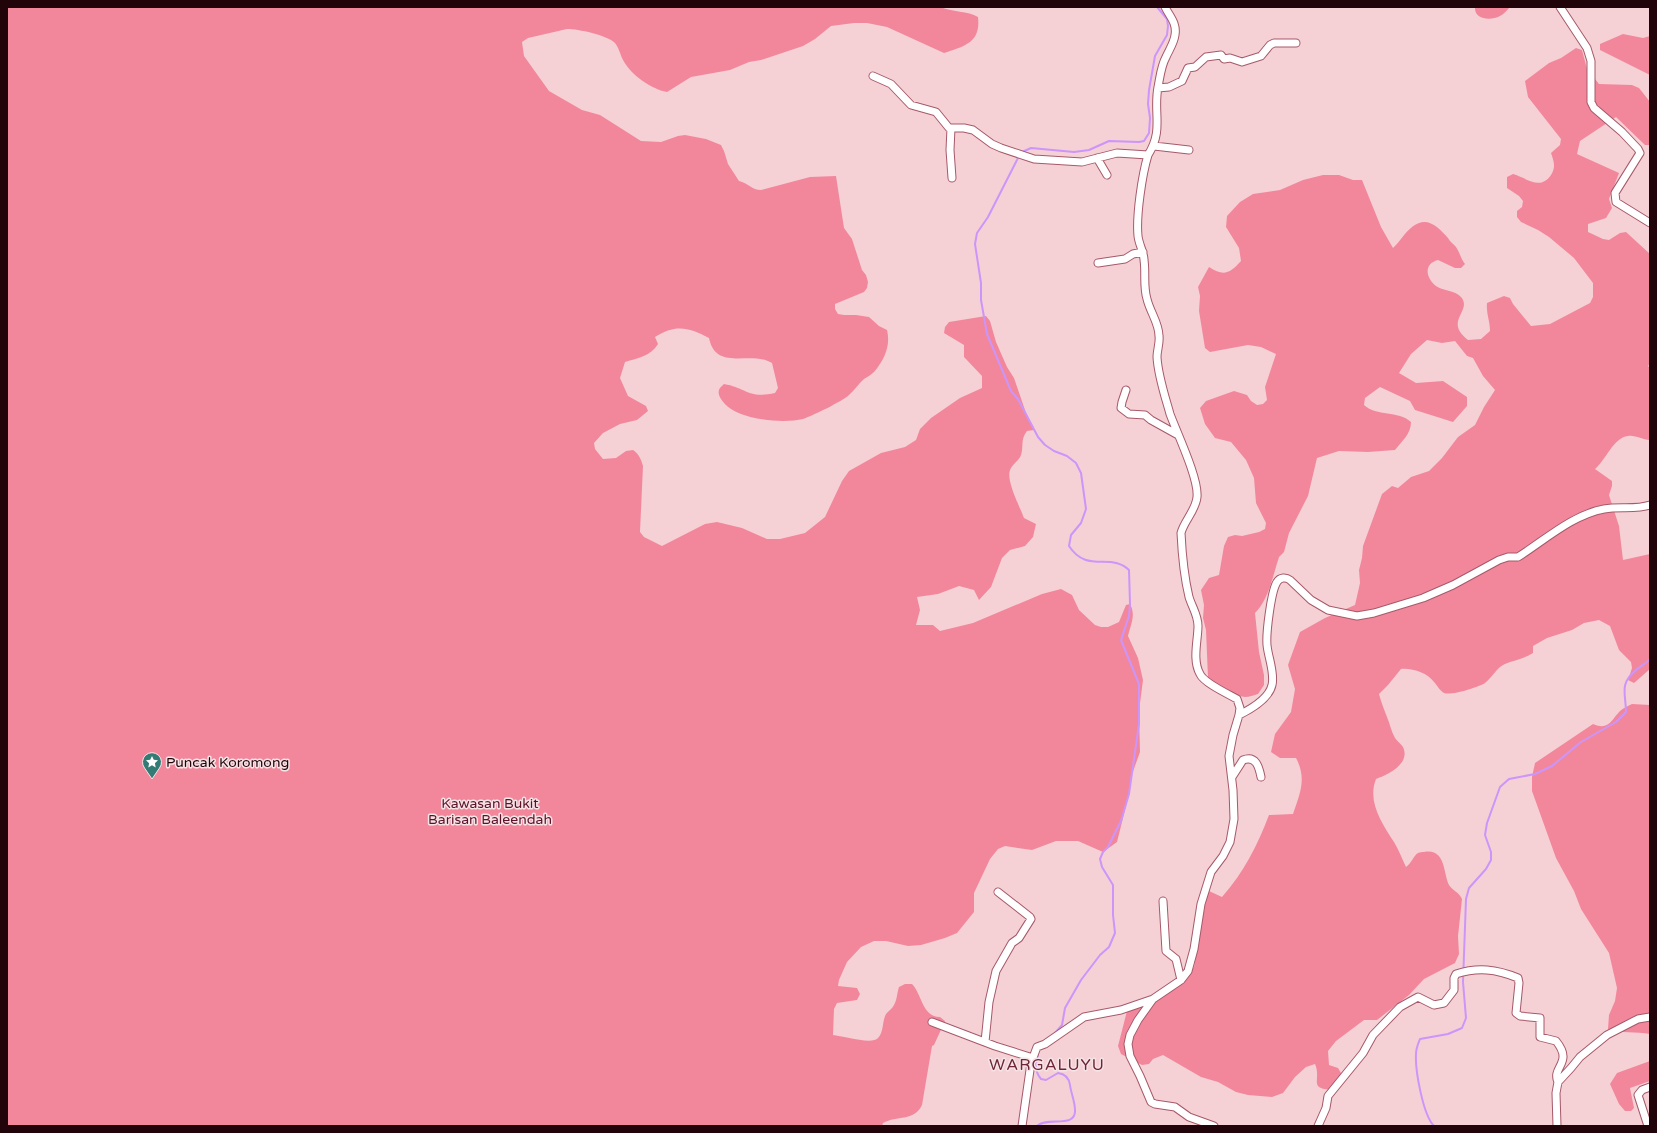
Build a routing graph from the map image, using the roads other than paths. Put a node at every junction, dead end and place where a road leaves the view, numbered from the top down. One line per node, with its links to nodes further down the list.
1 (1165, 7): 5 (street)
2 (1560, 7): 13 (street)
3 (1296, 43): 5 (street)
4 (873, 76): 6 (street)
5 (1158, 88): 7 (street)
6 (951, 128): 10 (street); 12 (street)
7 (1154, 146): 8 (street); 9 (street)
8 (1189, 150)
9 (1148, 155): 10 (street); 14 (street)
10 (1097, 158): 11 (street)
11 (1107, 175)
12 (952, 178)
13 (1650, 223)
14 (1143, 252): 15 (street); 17 (street)
15 (1098, 263)
16 (1126, 390): 17 (street)
17 (1178, 435): 19 (street)
18 (1650, 505): 19 (street)
19 (1239, 716): 20 (street)
20 (1232, 777): 21 (street); 24 (street)
21 (1262, 777)
22 (998, 892): 28 (street)
23 (1163, 900): 24 (street)
24 (1181, 980): 25 (street)
25 (1153, 999): 29 (street); 34 (street)
26 (1650, 1017): 30 (street)
27 (932, 1022): 28 (street)
28 (985, 1042): 29 (street)
29 (1033, 1058): 33 (street)
30 (1558, 1082): 35 (street); 36 (street)
31 (1650, 1087): 32 (street)
32 (1647, 1111): 37 (street)
33 (1022, 1126)
34 (1214, 1126)
35 (1318, 1126)
36 (1557, 1126)
37 (1648, 1126)

